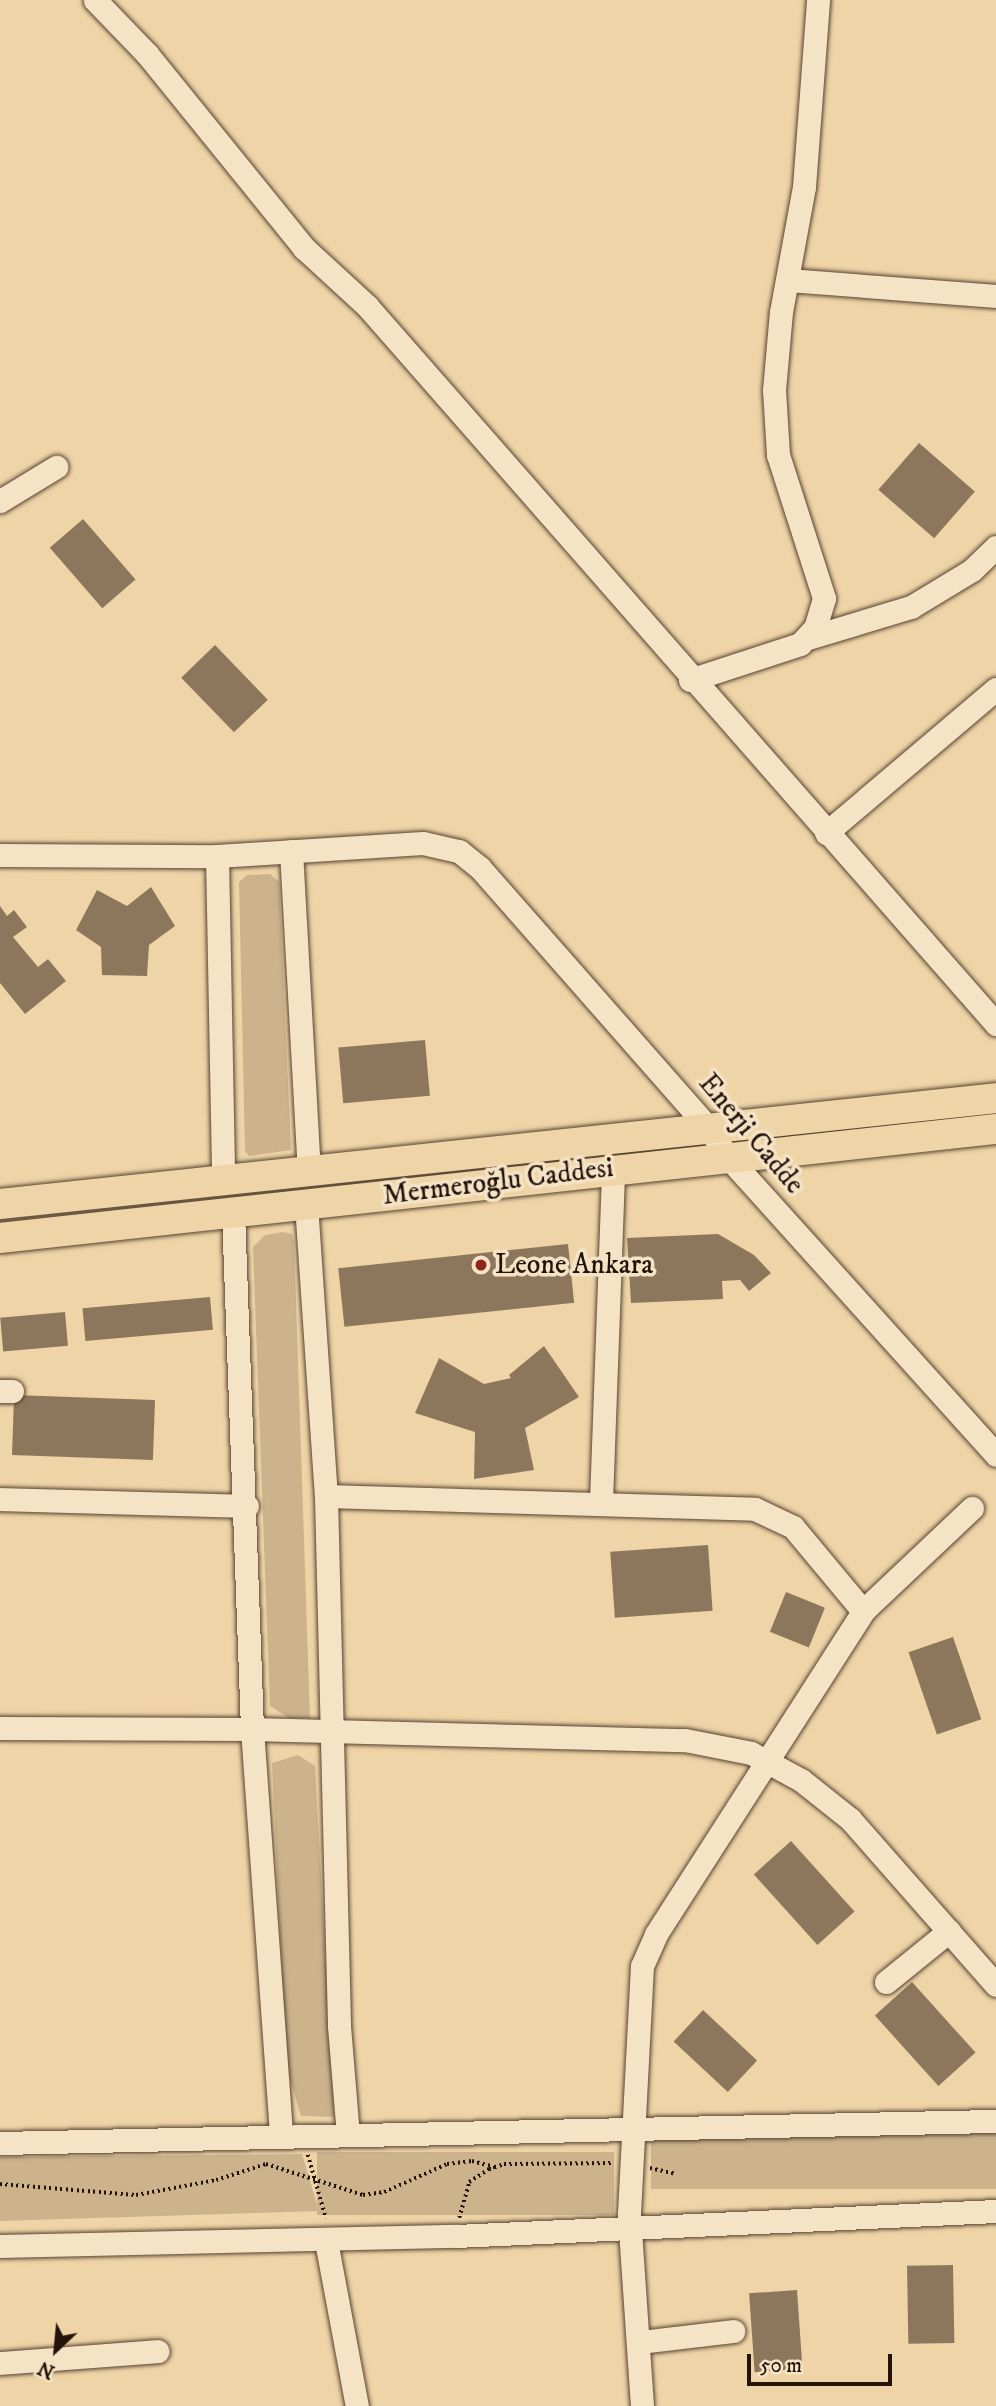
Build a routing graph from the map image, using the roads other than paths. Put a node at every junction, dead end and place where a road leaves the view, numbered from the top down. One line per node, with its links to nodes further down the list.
1 (95, 0): 9 (street)
2 (818, 0): 3 (street)
3 (788, 280): 4 (street); 8 (street)
4 (996, 296)
5 (56, 467): 6 (street)
6 (0, 501)
7 (996, 547): 8 (street)
8 (808, 638): 9 (street)
9 (690, 680): 11 (street)
10 (996, 689): 11 (street)
11 (826, 833): 15 (street)
12 (291, 851): 14 (street); 17 (street, Enerji Cadde); 21 (street)
13 (0, 855): 14 (street)
14 (217, 856): 22 (street)
15 (996, 1024)
16 (996, 1098): 17 (main road, Mermeroğlu Caddesi)
17 (710, 1129): 19 (street, Enerji Cadde); 21 (main road, Mermeroğlu Caddesi)
18 (996, 1129): 19 (main road, Mermeroğlu Caddesi)
19 (727, 1156): 20 (main road, Mermeroğlu Caddesi); 27 (street, Enerji Cadde)
20 (613, 1167): 24 (main road, Mermeroğlu Caddesi); 30 (street)
21 (309, 1169): 22 (main road, Mermeroğlu Caddesi)
22 (223, 1179): 23 (main road, Mermeroğlu Caddesi)
23 (0, 1204)
24 (306, 1204): 25 (main road, Mermeroğlu Caddesi); 28 (street)
25 (233, 1213): 26 (main road, Mermeroğlu Caddesi); 31 (street)
26 (0, 1238)
27 (996, 1455)
28 (326, 1496): 30 (street); 36 (street)
29 (0, 1499): 31 (street)
30 (601, 1501): 33 (street)
31 (247, 1506): 35 (street)
32 (972, 1508): 33 (street)
33 (863, 1611): 37 (street)
34 (0, 1728): 35 (street)
35 (252, 1729): 36 (street); 44 (street)
36 (331, 1731): 37 (street); 43 (street)
37 (769, 1760): 38 (street); 42 (street)
38 (949, 1931): 39 (street); 40 (street)
39 (991, 1969)
40 (886, 1982)
41 (996, 2121): 42 (street)
42 (632, 2129): 43 (street); 47 (street)
43 (348, 2134): 44 (street)
44 (292, 2135): 45 (street)
45 (0, 2143)
46 (996, 2211): 47 (street)
47 (631, 2230): 48 (street); 51 (street)
48 (329, 2240): 49 (street); 54 (street)
49 (0, 2246)
50 (733, 2331): 51 (street)
51 (640, 2342): 55 (street)
52 (158, 2351): 53 (street)
53 (0, 2363)
54 (357, 2406)
55 (642, 2406)

